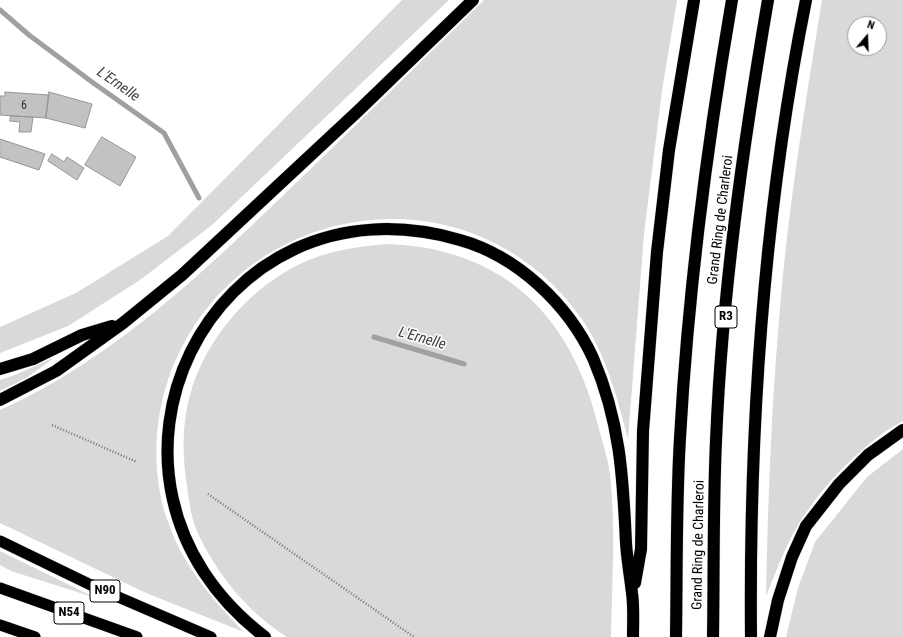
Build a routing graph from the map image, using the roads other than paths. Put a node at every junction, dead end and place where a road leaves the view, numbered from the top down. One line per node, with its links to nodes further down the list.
1 (473, 0): 6 (highway)
2 (694, 0): 12 (highway)
3 (732, 0): 19 (highway, Grand Ring de Charleroi)
4 (768, 0): 20 (highway, Grand Ring de Charleroi / R3)
5 (806, 0): 21 (highway)
6 (123, 323): 7 (highway); 8 (highway)
7 (0, 369)
8 (0, 400)
9 (903, 430): 22 (highway)
10 (0, 541): 16 (highway, N90)
11 (0, 588): 15 (highway, N54)
12 (633, 596): 17 (highway); 18 (highway)
13 (0, 625): 14 (highway)
14 (35, 637)
15 (137, 637)
16 (211, 637)
17 (265, 637)
18 (633, 637)
19 (676, 637)
20 (713, 637)
21 (751, 637)
22 (770, 637)

